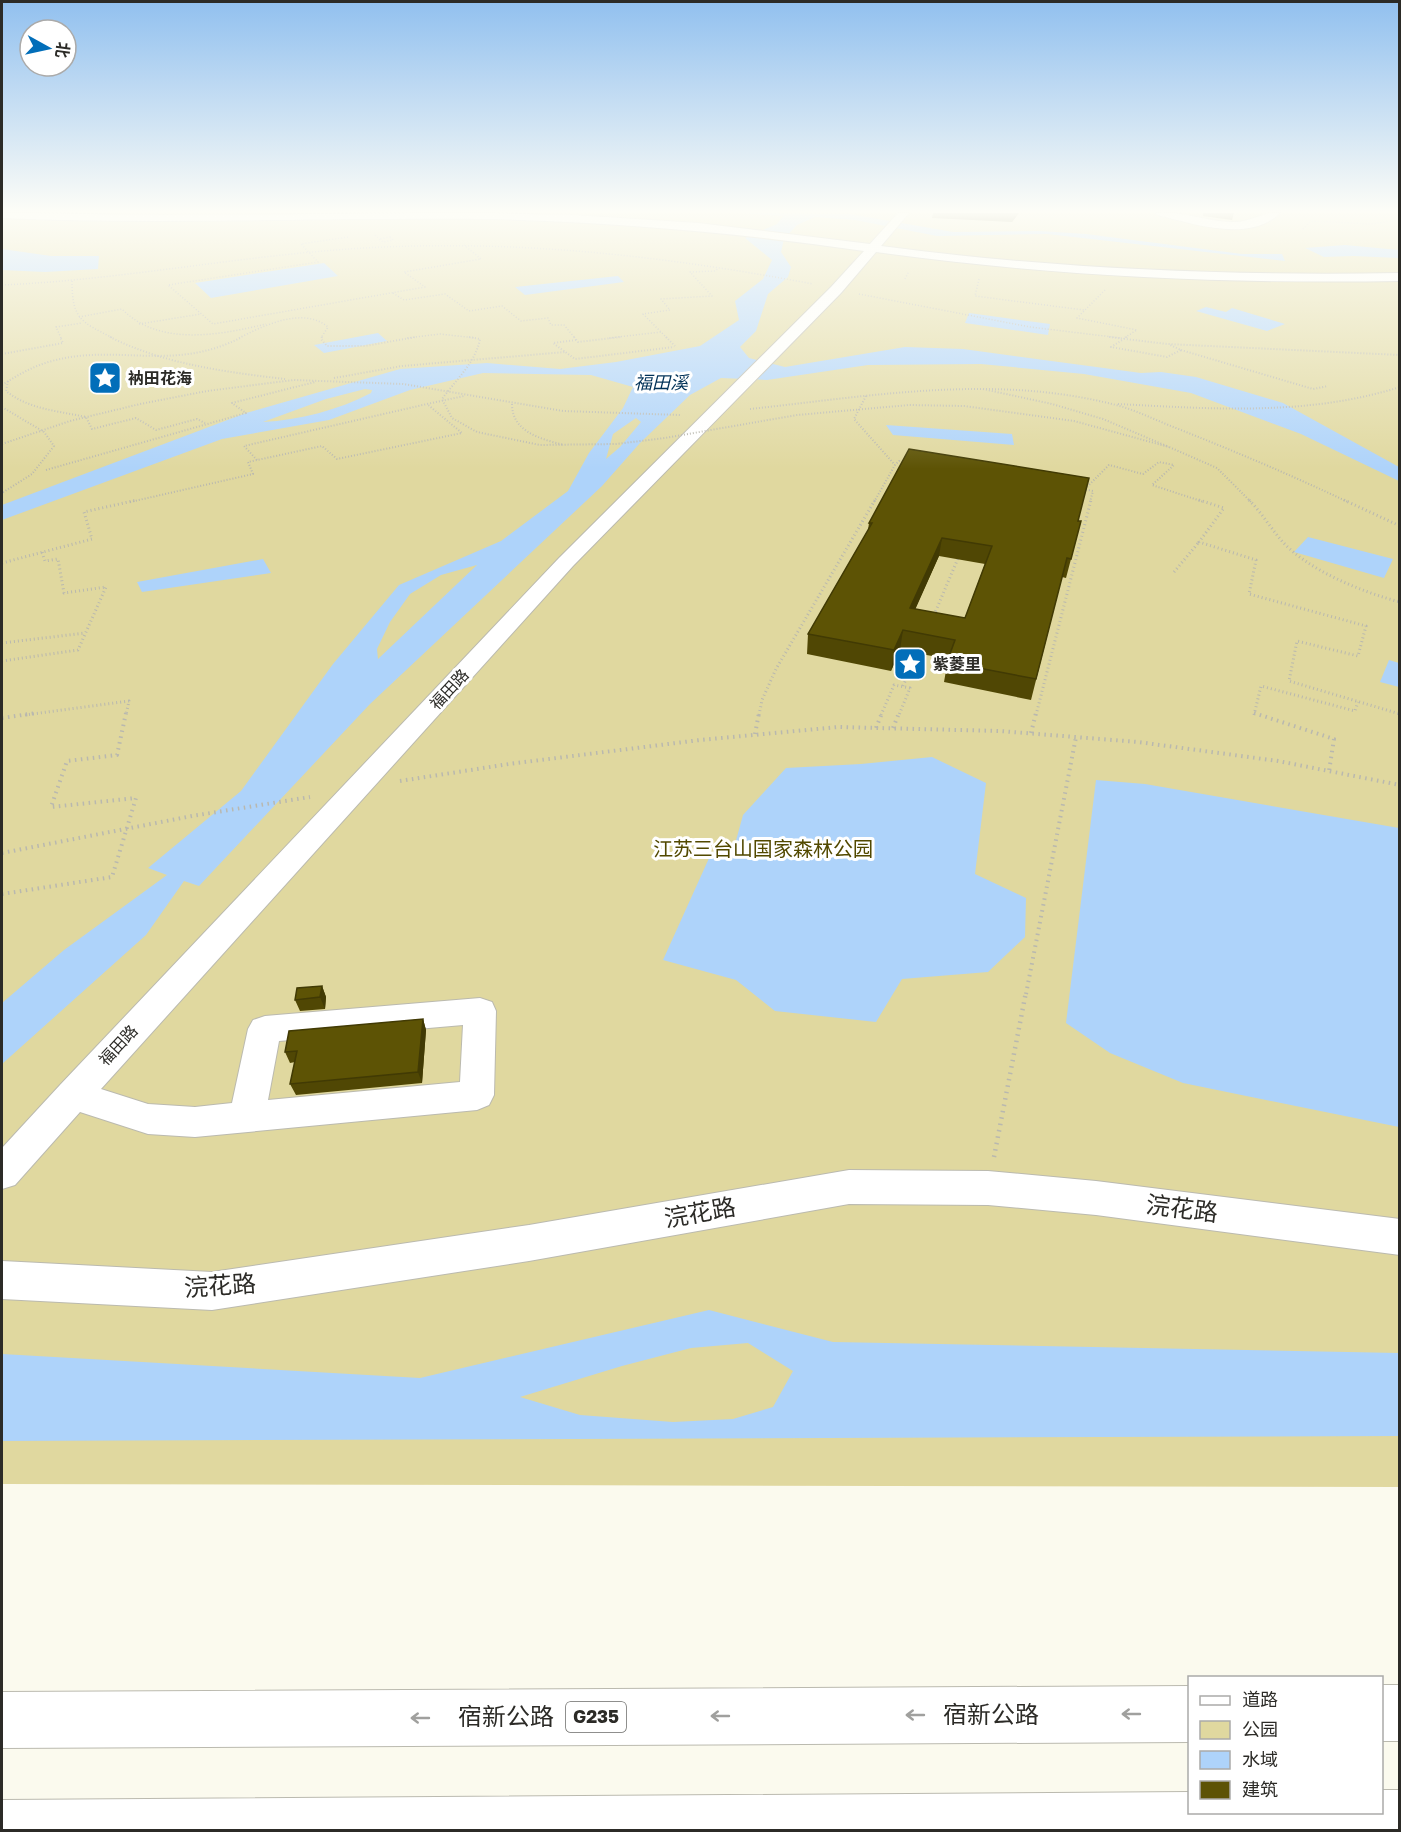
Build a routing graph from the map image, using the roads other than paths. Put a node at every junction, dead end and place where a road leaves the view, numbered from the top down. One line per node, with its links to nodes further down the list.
1 (828, 298): 2 (street, 福田路)
2 (72, 1095): 3 (street); 4 (street, 福田路)
3 (247, 1118): 3 (street)
4 (2, 1173)
5 (1400, 1237): 6 (street, 浣花路)
6 (2, 1280)
7 (1383, 1713): 8 (highway)
8 (1400, 1713)
9 (1188, 1714): 10 (highway, 宿新公路 / G235, one-way to 10)
10 (2, 1720)
11 (1400, 1820): 12 (highway)
12 (2, 1830)

